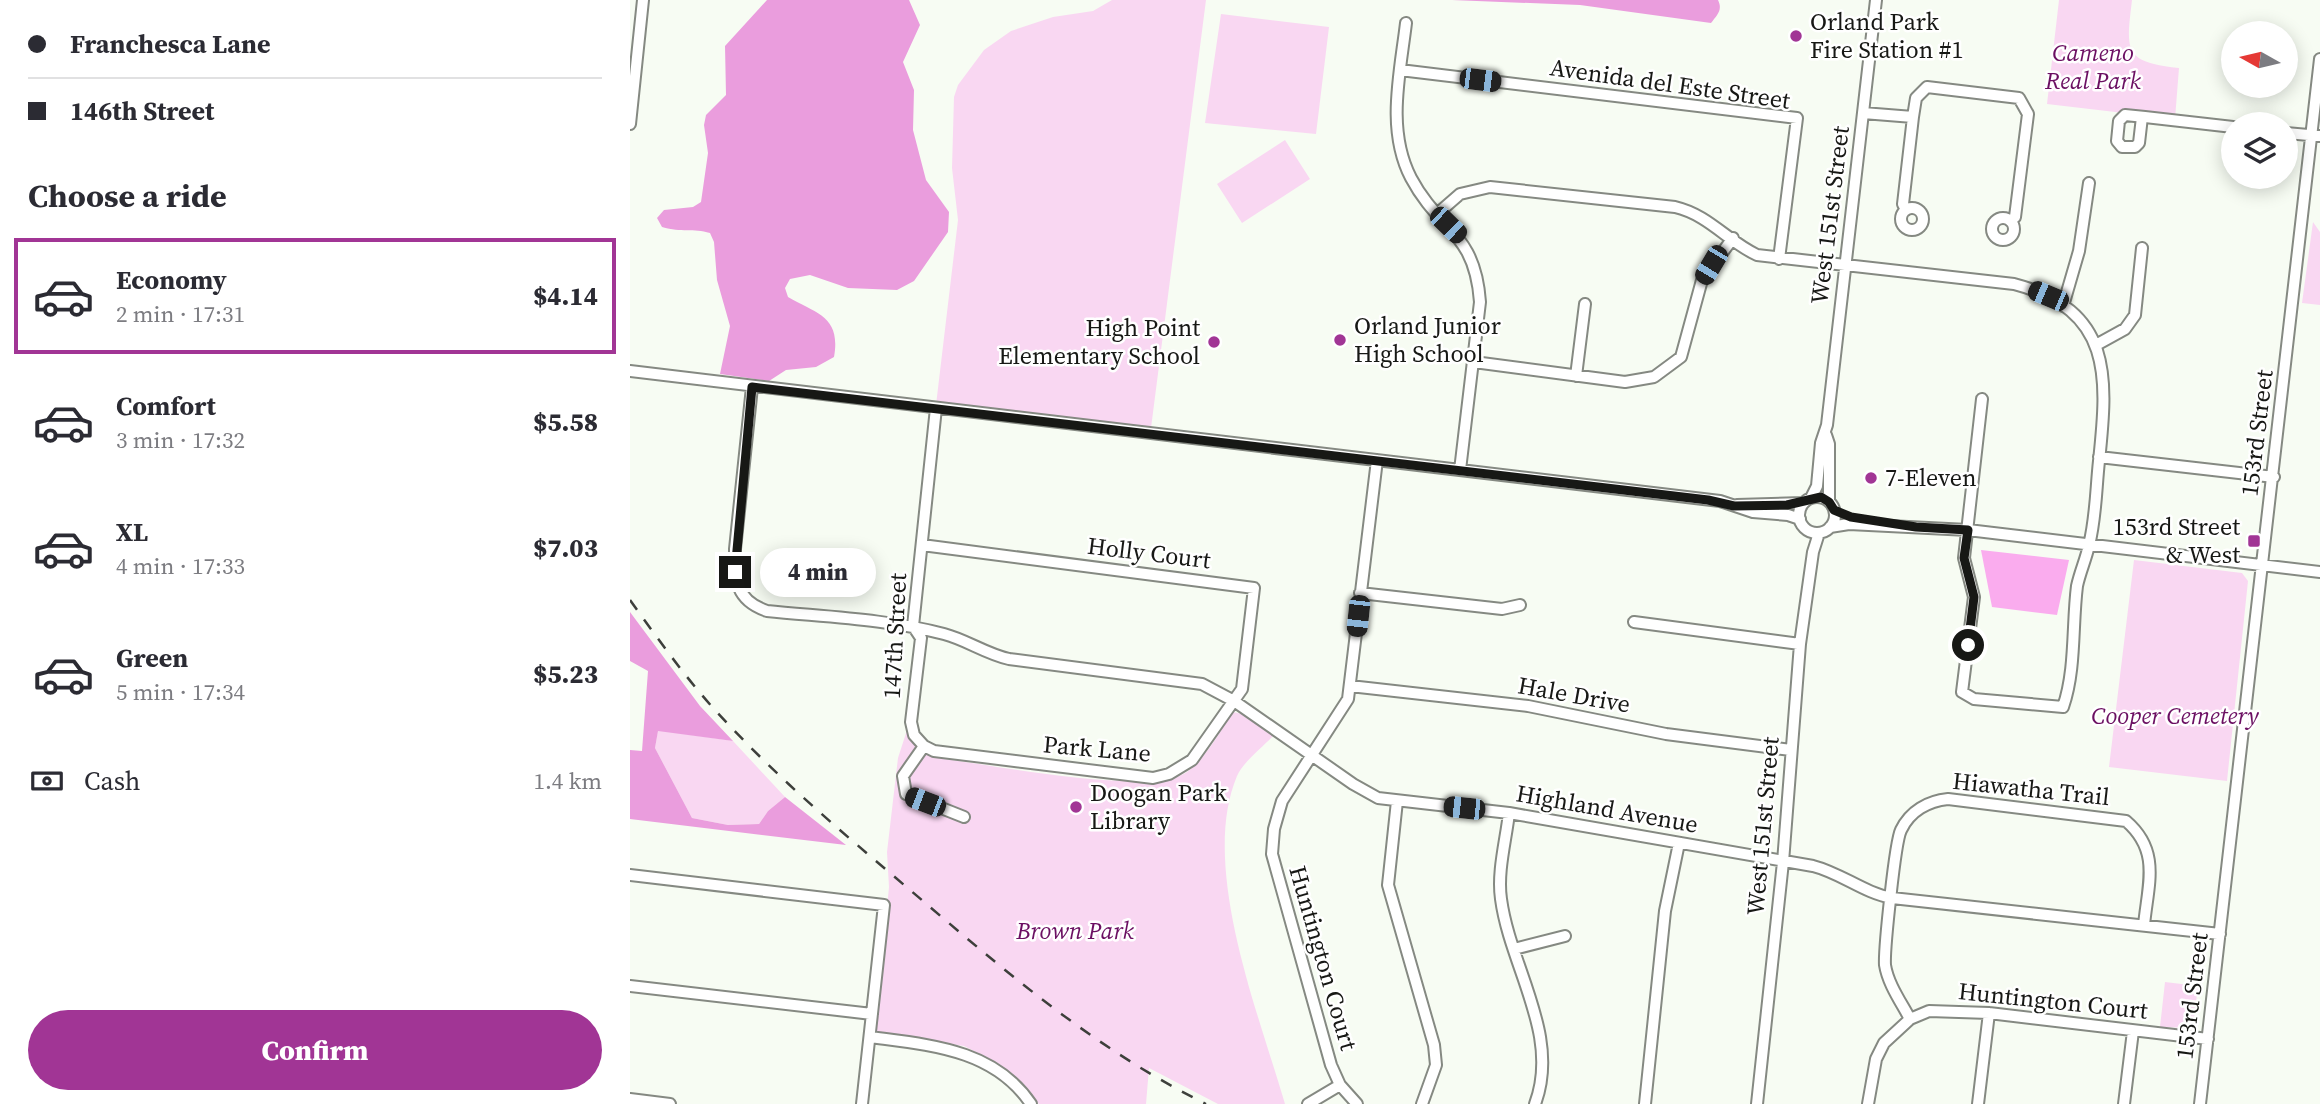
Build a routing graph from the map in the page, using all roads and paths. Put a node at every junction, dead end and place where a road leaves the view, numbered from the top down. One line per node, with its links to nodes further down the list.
1 (643, 0): 10 (street)
2 (1876, 0): 7 (street, West 151st Street)
3 (1406, 23): 5 (street)
4 (2320, 59): 6 (street, 153rd Street)
5 (1400, 70): 16 (street); 20 (street, Avenida del Este Street)
6 (2319, 73): 13 (street, 153rd Street)
7 (1863, 113): 8 (street); 21 (street, West 151st Street)
8 (1913, 117): 15 (street); 17 (street)
9 (2142, 117): 11 (street)
10 (630, 124)
11 (2221, 126)
12 (2298, 134): 13 (street)
13 (2316, 136): 35 (street, 153rd Street)
14 (2089, 183): 23 (street)
15 (1906, 210)
16 (1437, 214): 18 (street); 25 (street)
17 (2010, 221)
18 (1733, 239): 20 (street); 27 (street)
19 (2142, 248): 24 (street)
20 (1779, 259): 21 (street)
21 (1845, 266): 23 (street); 31 (street, West 151st Street)
22 (1585, 303): 27 (street)
23 (2063, 306): 24 (street)
24 (2096, 345): 32 (street)
25 (1474, 362): 27 (street); 34 (street)
26 (630, 371): 28 (street)
27 (1576, 376)
28 (752, 387): 30 (street); 52 (street, Highland Avenue)
29 (1982, 400): 43 (street)
30 (936, 408): 33 (street); 45 (street, 147th Street)
31 (1826, 435): 36 (street, West 151st Street); 38 (street, West 151st Street)
32 (2099, 457): 35 (street); 44 (street)
33 (1377, 460): 34 (street); 49 (street, Huntington Court)
34 (1460, 470): 37 (street)
35 (2274, 477): 47 (street, 153rd Street)
36 (1807, 501): 37 (street); 38 (street); 39 (street)
37 (1734, 506): 39 (street)
38 (1831, 506): 40 (street); 42 (street)
39 (1800, 519): 41 (street)
40 (1916, 527): 42 (street); 43 (street)
41 (1807, 529): 42 (street); 46 (street, West 151st Street)
42 (1825, 530): 46 (street, West 151st Street)
43 (1968, 530): 44 (street); 44 (street)
44 (2090, 544): 47 (street)
45 (922, 545): 52 (street, 147th Street); 55 (street, Holly Court)
46 (1813, 552): 53 (street, West 151st Street)
47 (2263, 565): 48 (street); 67 (street, 153rd Street)
48 (2320, 572)
49 (1360, 593): 50 (street); 54 (street, Huntington Court)
50 (1520, 605)
51 (1634, 622): 53 (street)
52 (913, 626): 55 (street, Highland Avenue); 56 (street, 147th Street)
53 (1800, 644): 57 (street, West 151st Street)
54 (1350, 686): 57 (street, Hale Drive); 58 (street, Huntington Court)
55 (1234, 701): 56 (street, Park Lane); 58 (street, Highland Avenue)
56 (924, 746): 61 (street)
57 (1791, 750): 63 (street, West 151st Street)
58 (1313, 757): 59 (street, Highland Avenue); 77 (street, Huntington Court)
59 (1397, 801): 60 (street, Highland Avenue); 84 (street)
60 (1509, 813): 62 (street, Highland Avenue); 69 (street)
61 (964, 817)
62 (1679, 843): 63 (street, Highland Avenue); 86 (street)
63 (1783, 862): 65 (street, Highland Avenue); 87 (street, West 151st Street)
64 (630, 875): 72 (street)
65 (1892, 898): 66 (street, Highland Avenue); 66 (street, Hiawatha Trail); 73 (street, Hiawatha Trail)
66 (2144, 925): 67 (street, Highland Avenue)
67 (2220, 934): 76 (street, 153rd Street)
68 (1565, 936): 69 (street)
69 (1514, 949): 85 (street)
70 (630, 986): 72 (street)
71 (1989, 1013): 73 (street, Huntington Court); 74 (street, Huntington Court); 89 (street)
72 (872, 1014): 75 (street)
73 (1910, 1019): 88 (street)
74 (2133, 1031): 76 (street, Huntington Court); 90 (street)
75 (870, 1037): 80 (street); 81 (street)
76 (2208, 1039): 91 (street, 153rd Street)
77 (1340, 1084): 82 (street); 83 (street, Huntington Court)
78 (630, 1099): 79 (street)
79 (670, 1104)
80 (862, 1104)
81 (1031, 1104)
82 (1308, 1104)
83 (1357, 1104)
84 (1422, 1104)
85 (1535, 1104)
86 (1645, 1104)
87 (1757, 1104)
88 (1868, 1104)
89 (1978, 1104)
90 (2124, 1104)
91 (2200, 1104)

